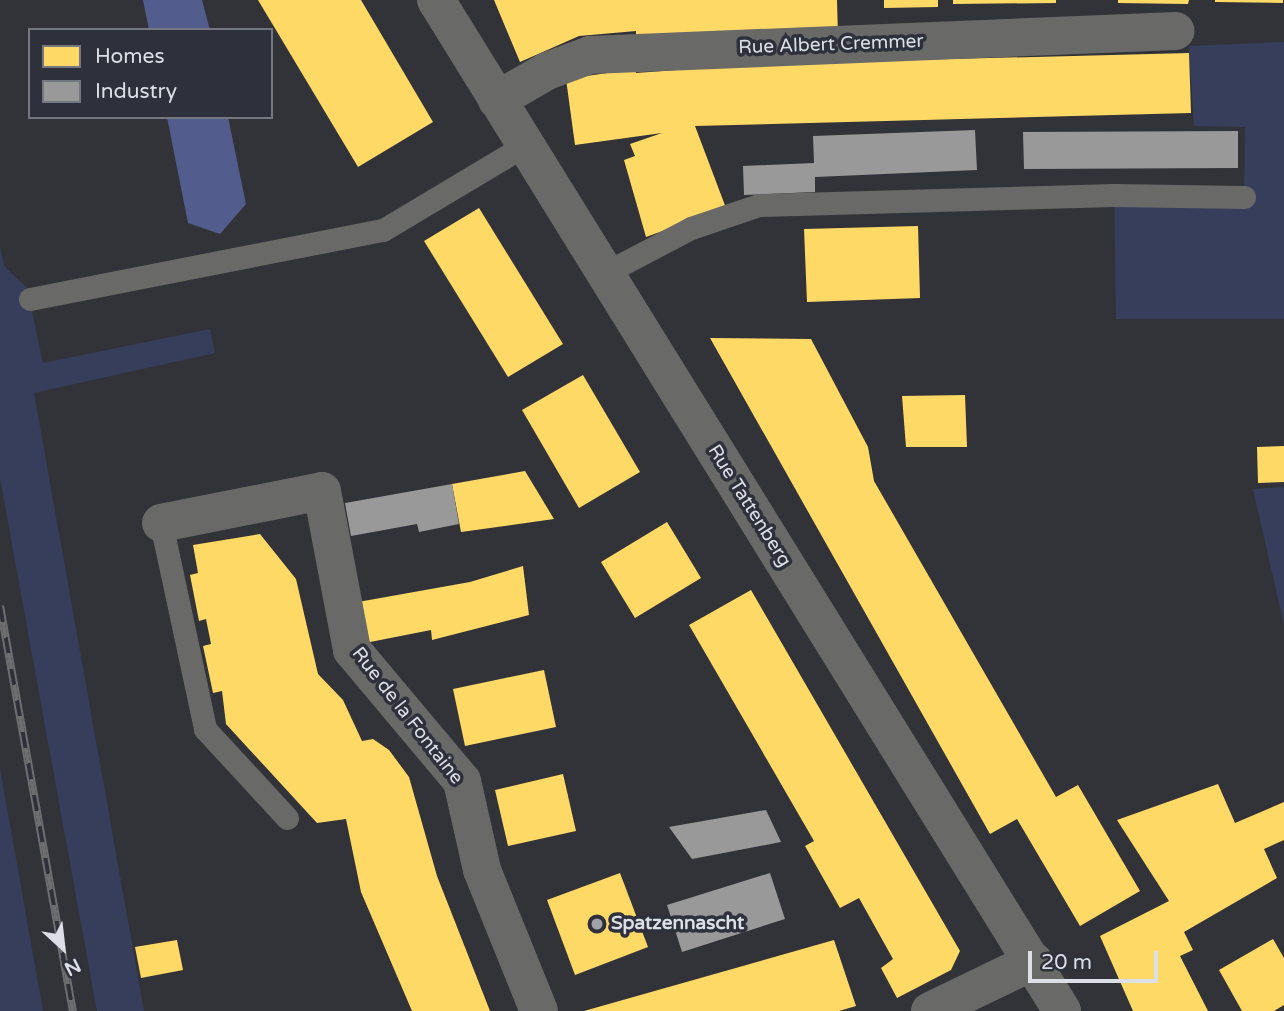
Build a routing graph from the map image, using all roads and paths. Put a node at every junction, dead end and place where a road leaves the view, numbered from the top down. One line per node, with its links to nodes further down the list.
1 (436, 0): 3 (street, Rue Tattenberg)
2 (1176, 31): 3 (street, Rue Albert Cremmer)
3 (498, 100): 4 (street, Rue Tattenberg)
4 (525, 145): 6 (street, Rue Tattenberg); 7 (lane)
5 (1244, 197): 6 (lane)
6 (603, 274): 10 (street, Rue Tattenberg)
7 (30, 299)
8 (161, 523): 9 (lane); 11 (street, Rue de la Fontaine)
9 (287, 818)
10 (1034, 961): 12 (street); 13 (street, Rue Tattenberg)
11 (539, 1011)
12 (930, 1011)
13 (1062, 1011)

